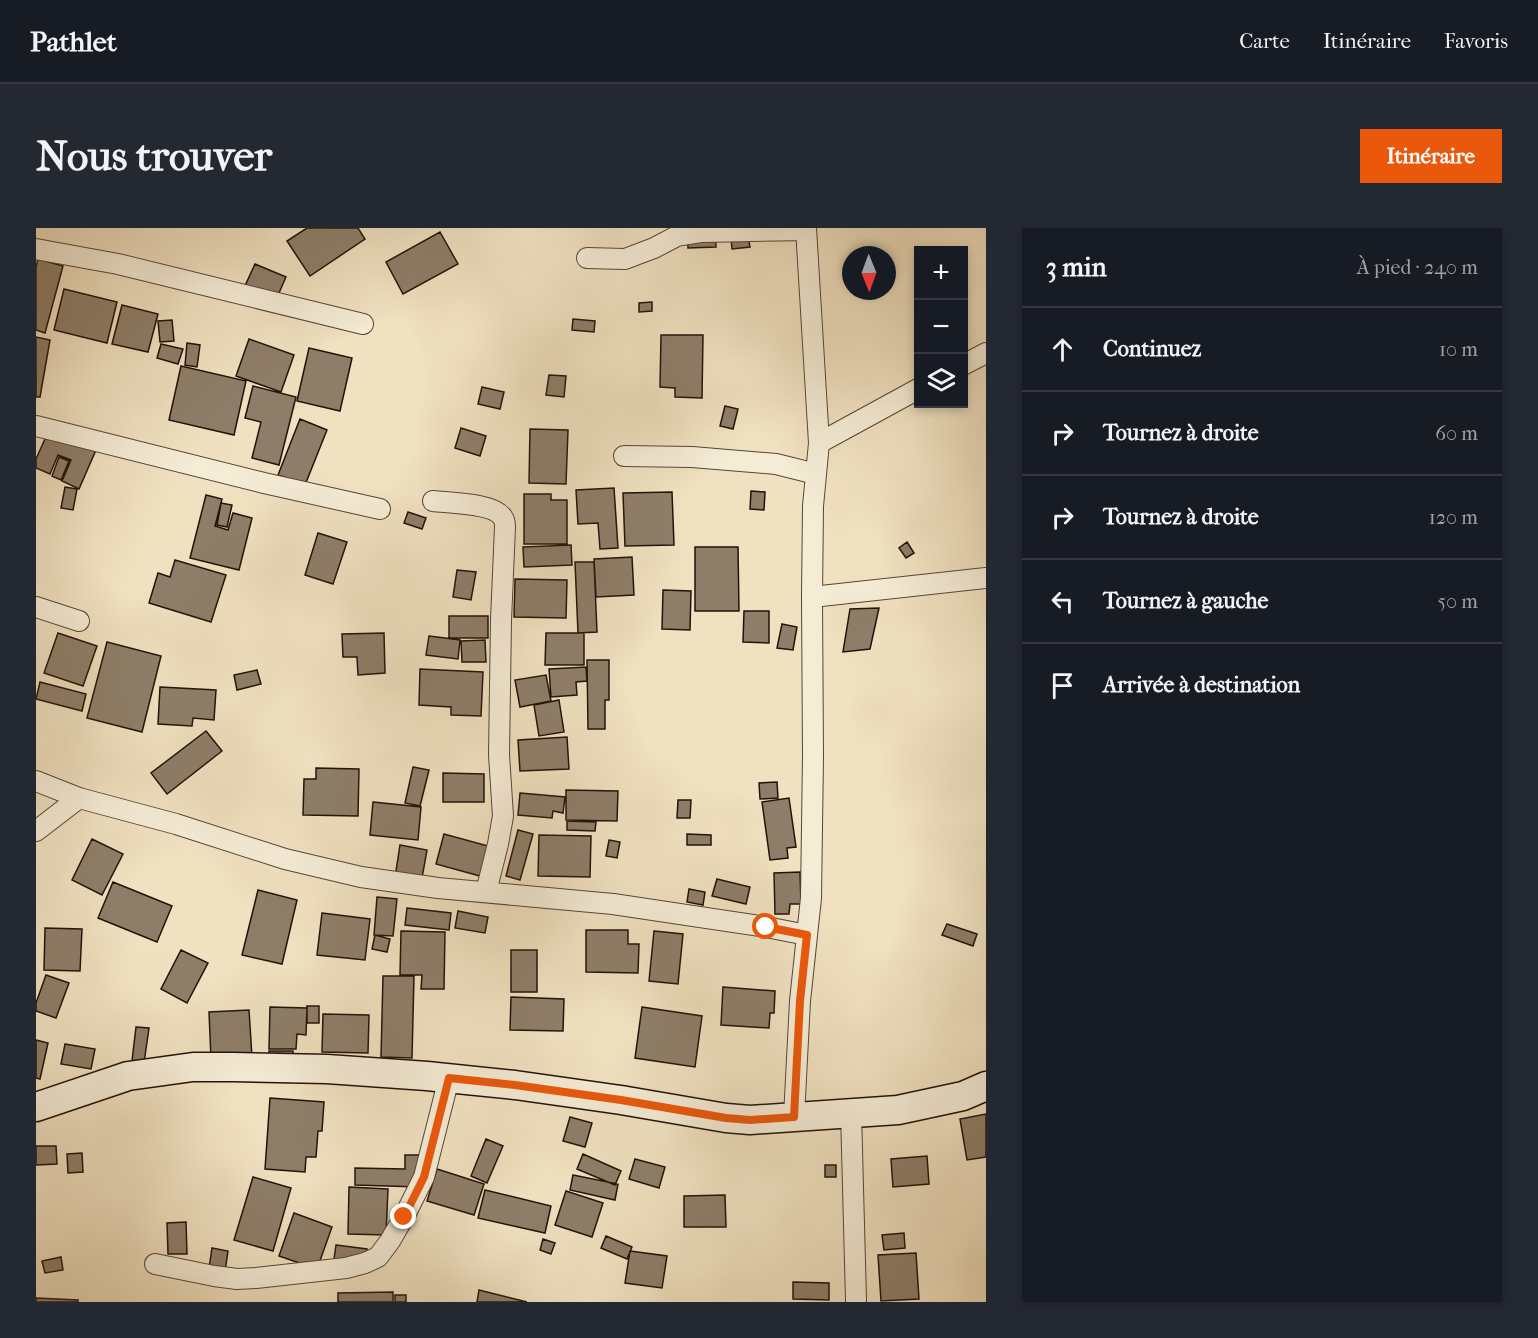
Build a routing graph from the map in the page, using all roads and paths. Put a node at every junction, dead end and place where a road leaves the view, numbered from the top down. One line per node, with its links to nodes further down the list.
1 (806, 229): 3 (street); 9 (street)
2 (36, 249): 4 (street)
3 (587, 258)
4 (363, 324)
5 (986, 353): 6 (street)
6 (968, 362)
7 (914, 391): 9 (street)
8 (36, 426): 13 (street)
9 (819, 443): 11 (street)
10 (624, 456): 11 (street)
11 (816, 474): 15 (street)
12 (434, 501): 21 (street)
13 (380, 509)
14 (986, 578): 15 (street)
15 (812, 597): 22 (street)
16 (36, 607): 17 (street)
17 (79, 621)
18 (36, 781): 19 (street)
19 (79, 798): 20 (street); 21 (street)
20 (36, 831)
21 (486, 892): 22 (street)
22 (807, 935): 27 (street)
23 (449, 1078): 25 (street); 27 (street); 28 (street)
24 (986, 1086): 26 (street)
25 (36, 1107)
26 (851, 1112): 27 (street); 29 (street)
27 (794, 1117)
28 (155, 1264)
29 (856, 1300)

